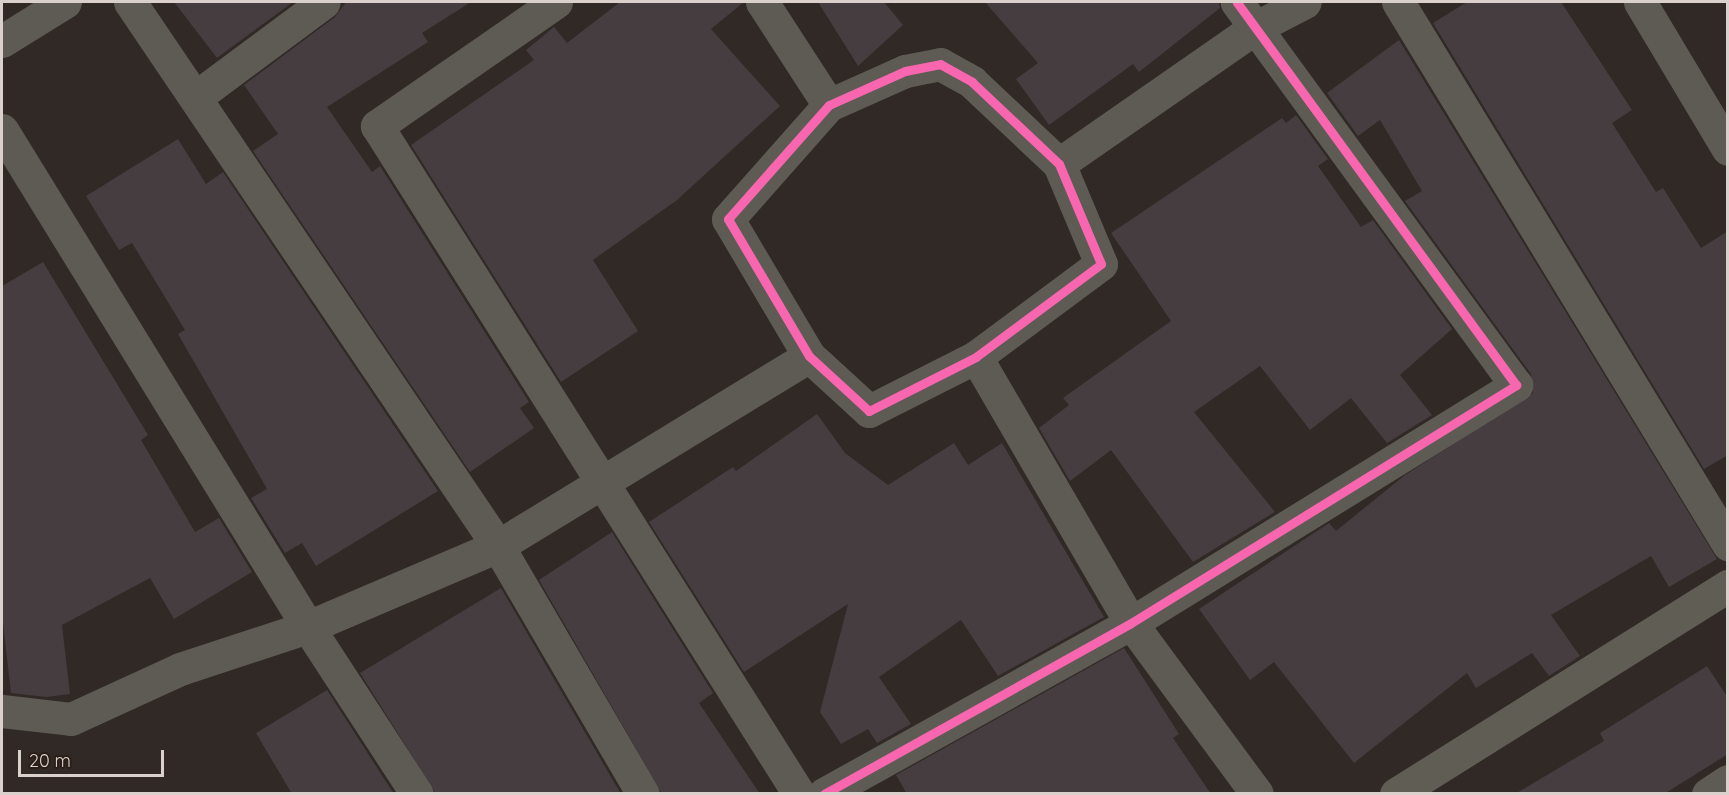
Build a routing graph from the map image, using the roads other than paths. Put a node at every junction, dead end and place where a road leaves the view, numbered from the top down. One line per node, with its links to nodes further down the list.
1 (65, 2): 10 (street)
2 (130, 2): 11 (street)
3 (324, 2): 11 (street)
4 (556, 2): 18 (street)
5 (762, 2): 12 (street)
6 (1305, 2): 9 (street)
7 (1398, 2): 19 (street)
8 (1640, 2): 14 (street)
9 (1246, 15): 15 (street); 22 (street)
10 (2, 41)
11 (196, 97): 20 (street)
12 (829, 105): 15 (street); 16 (street)
13 (2, 130): 23 (street)
14 (1728, 149)
15 (1059, 164): 17 (street)
16 (809, 356): 17 (street); 18 (street)
17 (976, 357): 22 (street)
18 (606, 483): 20 (street); 28 (street)
19 (1728, 544)
20 (498, 546): 23 (street); 27 (street)
21 (1728, 586): 31 (street)
22 (1131, 624): 29 (street); 30 (street)
23 (308, 627): 24 (street); 26 (street)
24 (2, 711)
25 (1728, 781): 32 (street)
26 (417, 794)
27 (643, 794)
28 (799, 794)
29 (824, 794)
30 (1257, 794)
31 (1396, 794)
32 (1707, 794)

